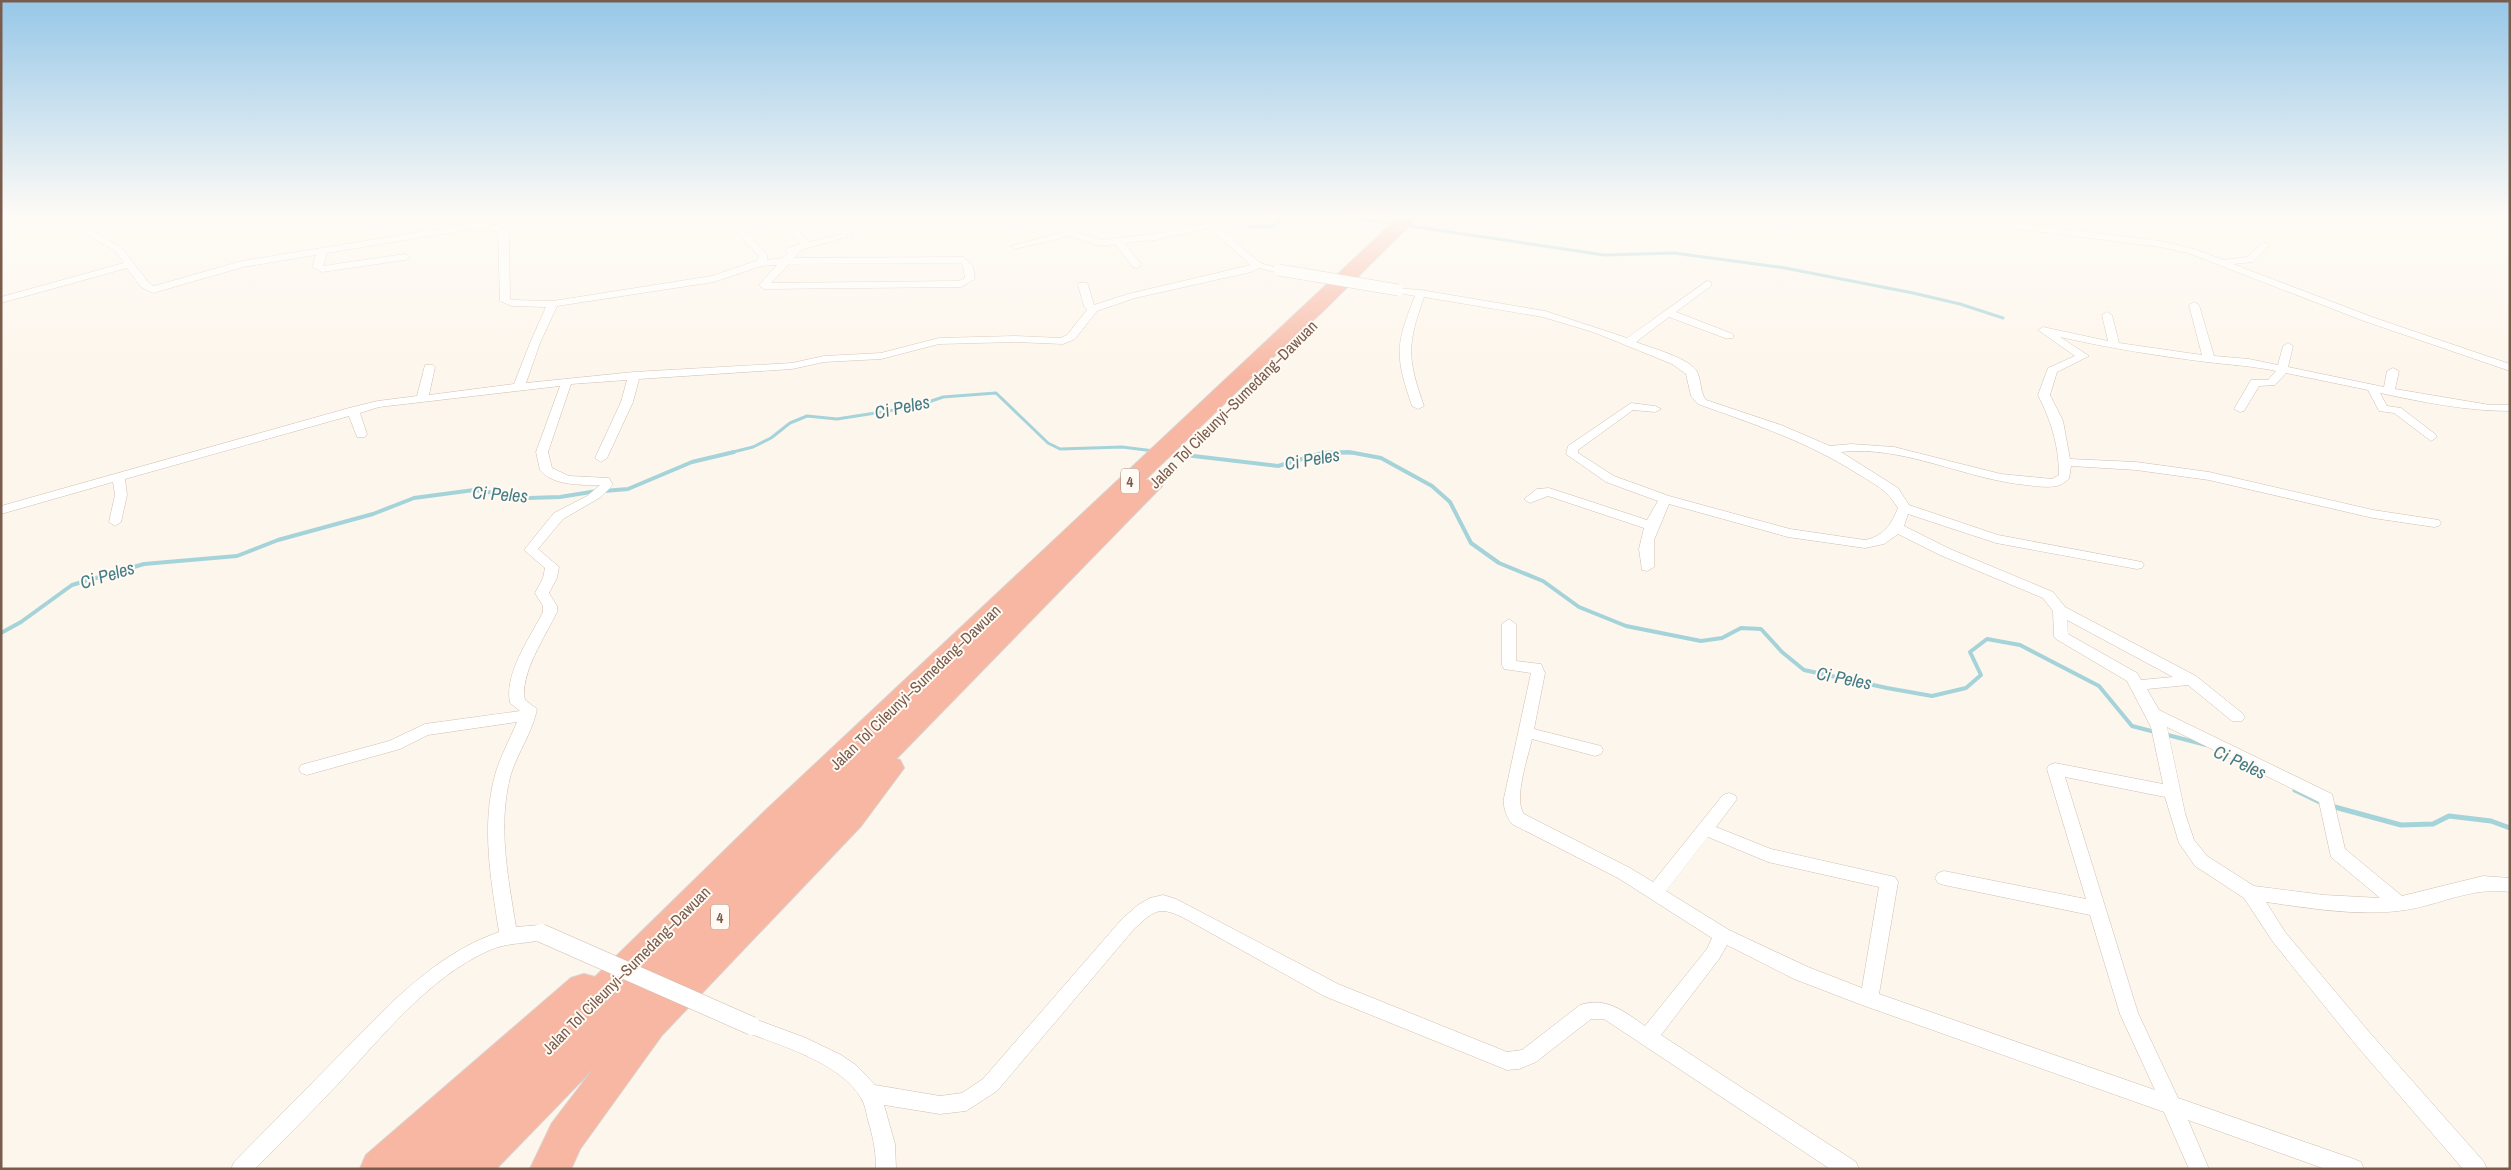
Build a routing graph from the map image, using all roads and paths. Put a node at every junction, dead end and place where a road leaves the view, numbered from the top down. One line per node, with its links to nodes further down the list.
1 (115, 269): 18 (street)
2 (131, 269): 3 (street)
3 (226, 269)
4 (505, 269): 19 (street)
5 (740, 269): 19 (street)
6 (779, 269): 7 (street)
7 (968, 269)
8 (1252, 269): 21 (street)
9 (1273, 269): 13 (street)
10 (1356, 269): 31 (highway, Jalan Tol Cileunyi–Sumedang–Dawuan / 4)
11 (1368, 269): 31 (highway, Jalan Tol Cileunyi–Sumedang–Dawuan / 4)
12 (2239, 269): 30 (street)
13 (1279, 270): 16 (street, bridge)
14 (1707, 284): 22 (street)
15 (1083, 285): 21 (street)
16 (1398, 290): 17 (street)
17 (1421, 293): 25 (street); 40 (street)
18 (1, 300)
19 (553, 304): 36 (street)
20 (2194, 305): 28 (street)
21 (1093, 309): 34 (street)
22 (1669, 313): 24 (street); 25 (street)
23 (2108, 315): 26 (street)
24 (1728, 336)
25 (1627, 342): 47 (street)
26 (2114, 346): 28 (street); 49 (street)
27 (2288, 346): 32 (street)
28 (2209, 359): 32 (street)
29 (429, 367): 39 (street)
30 (2510, 368)
31 (1256, 370): 61 (highway, Jalan Tol Cileunyi–Sumedang–Dawuan / 4)
32 (2282, 370): 37 (street); 43 (street)
33 (2393, 371): 38 (street)
34 (634, 375): 35 (street); 48 (street)
35 (568, 381): 36 (street); 67 (street)
36 (519, 387): 39 (street)
37 (2374, 390): 38 (street); 46 (street)
38 (2389, 392): 41 (street)
39 (422, 398): 44 (street)
40 (1418, 406)
41 (2510, 408)
42 (1655, 409): 52 (street)
43 (2240, 409)
44 (353, 410): 45 (street); 50 (street)
45 (361, 434)
46 (2431, 438)
47 (1829, 450): 49 (street); 53 (street)
48 (601, 458)
49 (2065, 462): 56 (street)
50 (119, 478): 54 (street); 55 (street)
51 (1530, 499): 57 (street)
52 (1665, 499): 57 (street); 58 (street)
53 (1904, 508): 58 (street); 59 (street)
54 (1, 510)
55 (114, 522)
56 (2434, 523)
57 (1652, 526): 60 (street)
58 (1897, 528): 62 (street)
59 (2138, 565)
60 (1647, 567)
61 (1024, 598): 64 (highway, Jalan Tol Cileunyi–Sumedang–Dawuan / 4); 75 (highway, Jalan Tol Cileunyi–Sumedang–Dawuan / 4)
62 (2060, 610): 65 (street); 66 (street)
63 (1509, 624): 70 (street)
64 (973, 664): 92 (highway, Jalan Tol Cileunyi–Sumedang–Dawuan / 4); 93 (highway)
65 (2192, 680): 66 (street); 68 (street)
66 (2138, 685): 69 (street)
67 (528, 715): 72 (street); 83 (street)
68 (2237, 717)
69 (2159, 728): 73 (street); 81 (street)
70 (1525, 732): 71 (street); 79 (street)
71 (1595, 750)
72 (307, 769)
73 (2173, 792): 80 (street); 82 (street)
74 (1729, 799): 76 (street)
75 (776, 820): 90 (highway); 91 (highway, Jalan Tol Cileunyi–Sumedang–Dawuan / 4)
76 (1707, 830): 79 (street); 85 (street)
77 (1944, 878): 82 (street)
78 (2510, 885): 81 (street)
79 (1655, 892): 84 (street)
80 (2250, 893): 81 (street); 98 (street)
81 (2399, 904)
82 (2097, 909): 88 (street)
83 (508, 935): 87 (street, bridge); 89 (street)
84 (1723, 935): 85 (street); 86 (street)
85 (1869, 999): 88 (street)
86 (1647, 1038): 87 (street); 95 (street)
87 (869, 1093): 94 (street)
88 (2171, 1106): 96 (street); 97 (street)
89 (240, 1169)
90 (380, 1169)
91 (426, 1169)
92 (468, 1169)
93 (550, 1169)
94 (886, 1169)
95 (1849, 1169)
96 (2199, 1169)
97 (2354, 1169)
98 (2478, 1169)

